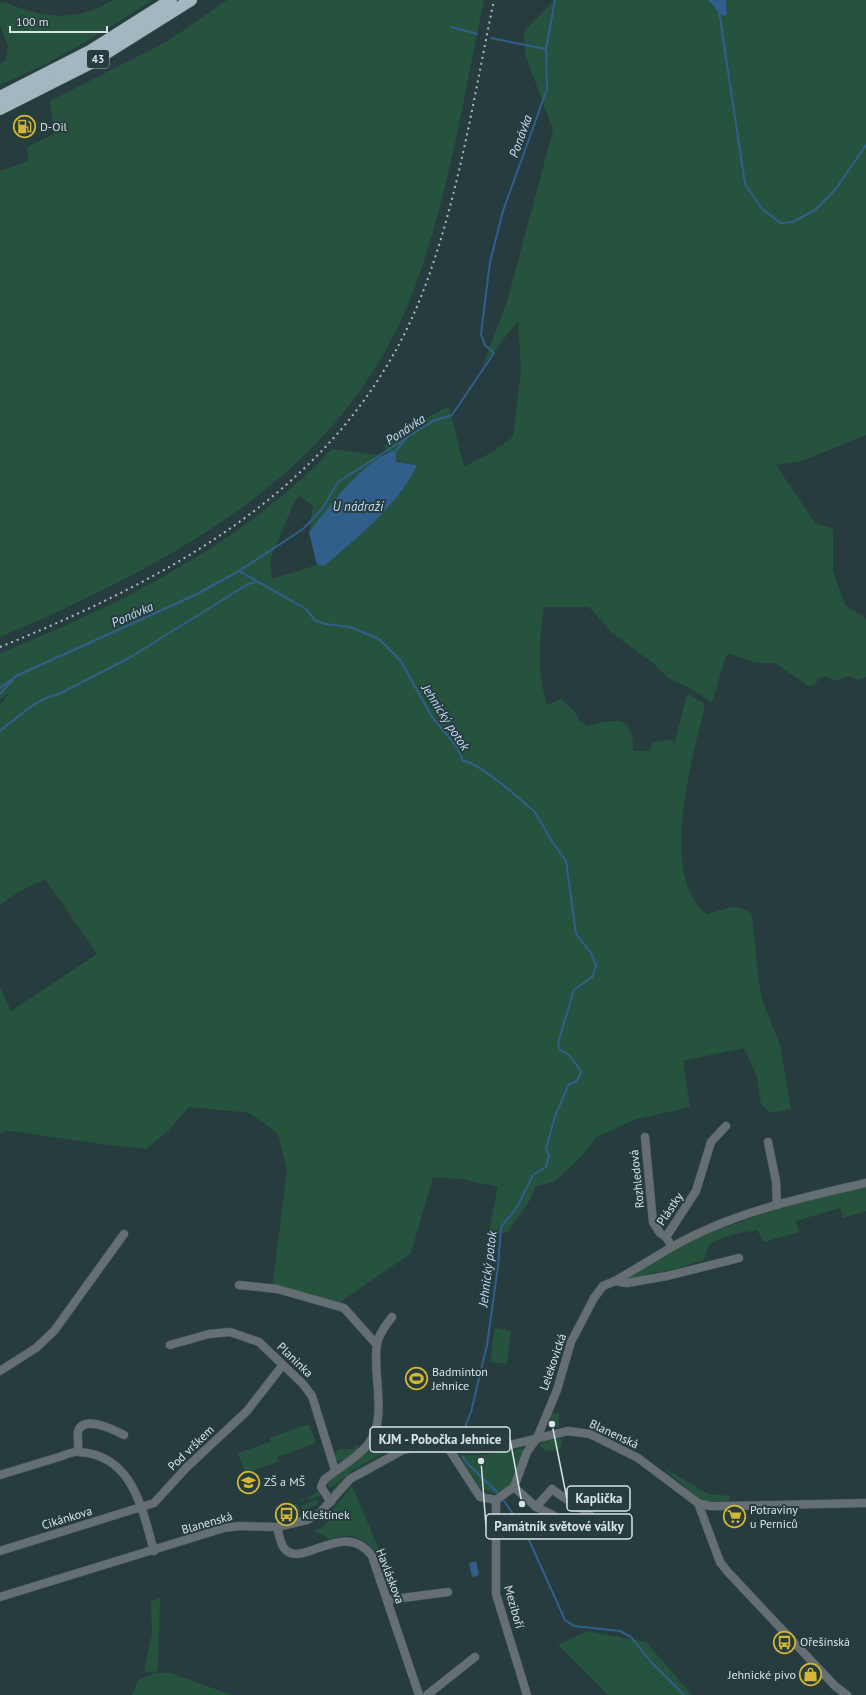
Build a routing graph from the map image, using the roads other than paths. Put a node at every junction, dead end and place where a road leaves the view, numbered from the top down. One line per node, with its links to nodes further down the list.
1 (171, 0): 3 (highway, 43)
2 (191, 0): 4 (highway, 43)
3 (0, 97)
4 (0, 109)
5 (726, 1126): 11 (street, Plástky)
6 (645, 1137): 11 (street, Rozhledová)
7 (768, 1142): 9 (street)
8 (866, 1183): 9 (street)
9 (777, 1205): 12 (street)
10 (124, 1234): 20 (street)
11 (666, 1237): 12 (street, Plástky)
12 (672, 1247): 14 (street, Lelekovická)
13 (739, 1258): 14 (street)
14 (615, 1281): 22 (street, Lelekovická)
15 (239, 1285): 18 (street)
16 (392, 1317): 18 (street)
17 (170, 1345): 19 (street, Planinka)
18 (377, 1345): 25 (street)
19 (282, 1366): 25 (street, Planinka); 33 (street, Pod vrškem)
20 (0, 1372)
21 (124, 1435): 24 (street)
22 (537, 1438): 23 (street, Blanenská); 27 (street, Lelekovická); 31 (street, Blanenská)
23 (449, 1449): 28 (street); 29 (street, Blanenská)
24 (78, 1452): 26 (street); 33 (street)
25 (335, 1470): 29 (street)
26 (0, 1475)
27 (514, 1487): 28 (street); 32 (street)
28 (496, 1500): 45 (street, Meziboří)
29 (331, 1502): 36 (street, Blanenská)
30 (866, 1502): 31 (street, Blanenská)
31 (698, 1503): 46 (street)
32 (536, 1507): 34 (street); 35 (street)
33 (142, 1508): 37 (street, Cikánkova); 38 (street)
34 (553, 1515)
35 (590, 1515)
36 (277, 1528): 38 (street, Blanenská); 41 (street, Havláskova)
37 (0, 1551)
38 (154, 1551): 40 (street, Blanenská)
39 (448, 1592): 41 (street)
40 (0, 1597)
41 (388, 1600): 43 (street, Havláskova)
42 (475, 1658): 44 (street)
43 (419, 1695)
44 (427, 1695)
45 (527, 1695)
46 (847, 1695)

